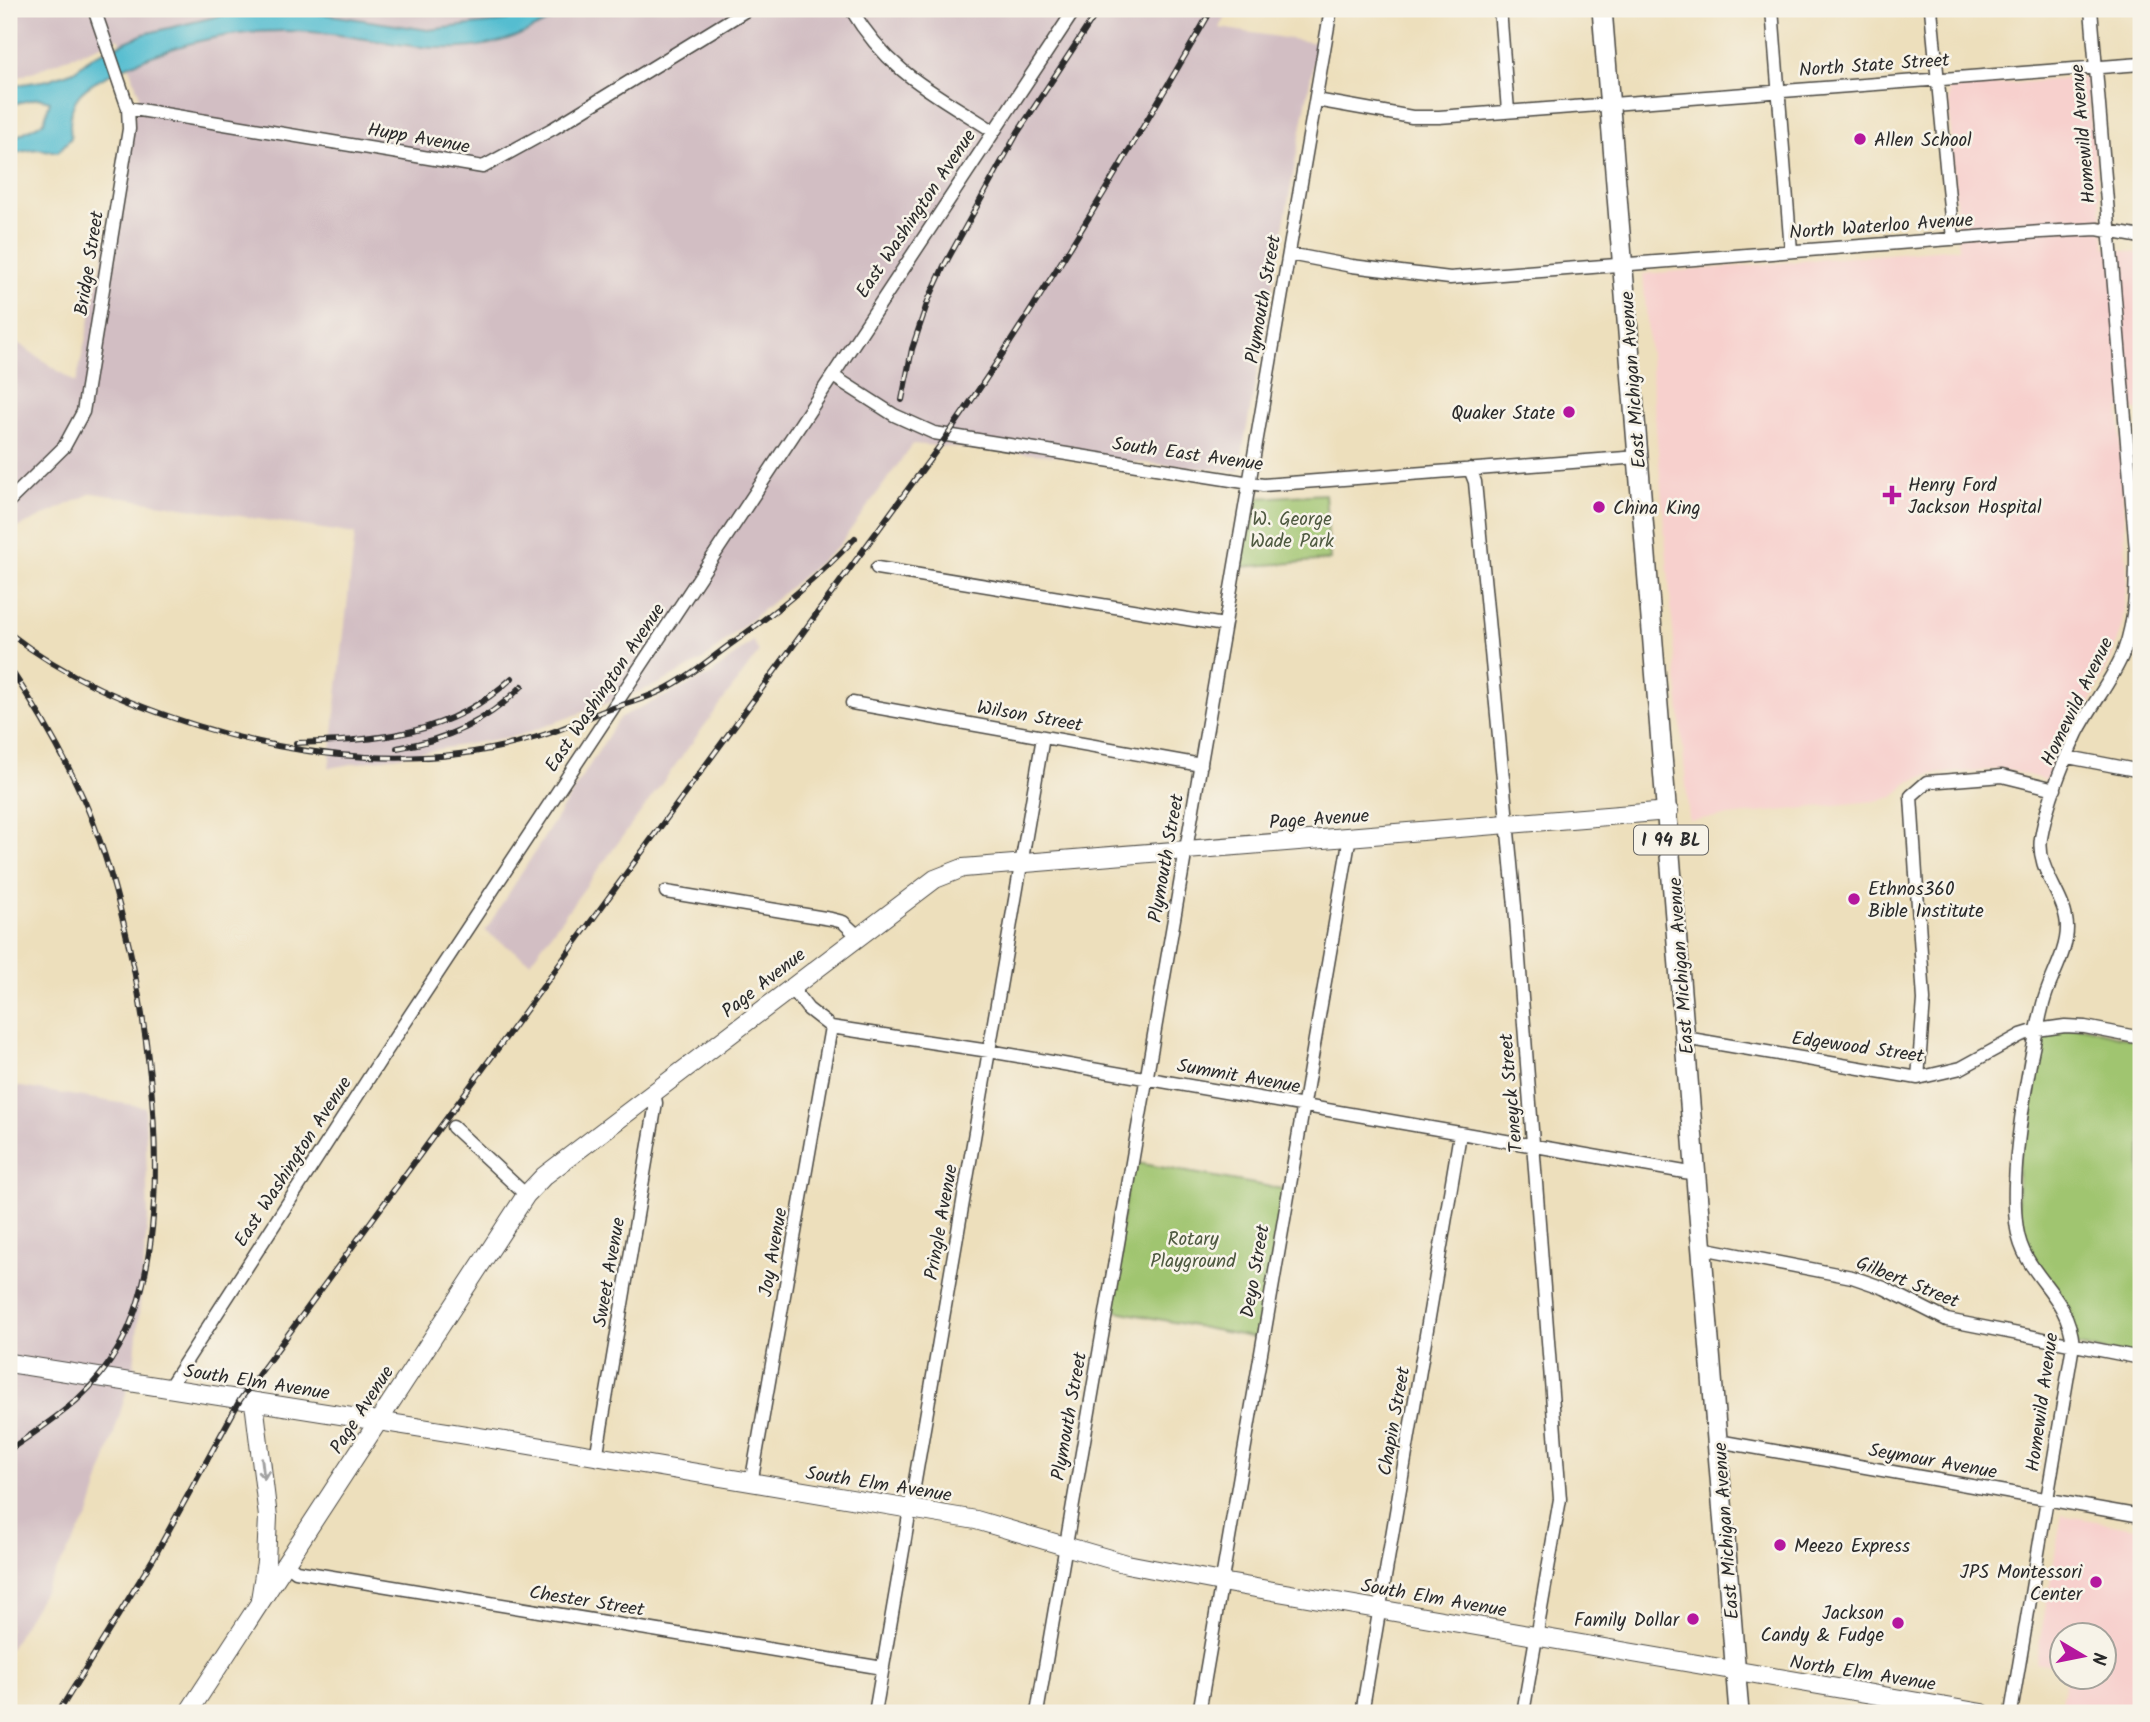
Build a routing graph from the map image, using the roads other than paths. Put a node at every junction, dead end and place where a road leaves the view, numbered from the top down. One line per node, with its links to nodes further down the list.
1 (94, 9): 17 (street, Bridge Street)
2 (748, 9): 17 (street, Hupp Avenue)
3 (851, 9): 19 (street)
4 (1074, 9): 19 (street, East Washington Avenue)
5 (1331, 9): 15 (street, Plymouth Street)
6 (1500, 9): 18 (street)
7 (1602, 9): 16 (main road, East Michigan Avenue / I 94 BL)
8 (1772, 9): 14 (street)
9 (1931, 9): 13 (street)
10 (2091, 9): 12 (street, Homewild Avenue)
11 (2141, 64): 12 (street, North State Street)
12 (2095, 66): 13 (street, North State Street); 20 (street, Homewild Avenue)
13 (1937, 78): 14 (street, North State Street); 22 (street)
14 (1779, 90): 16 (street, North State Street); 23 (street)
15 (1316, 100): 18 (street, North State Street); 24 (street, Plymouth Street)
16 (1610, 104): 18 (street, North State Street); 25 (main road, East Michigan Avenue / I 94 BL)
17 (128, 108): 31 (street, Bridge Street)
18 (1508, 111)
19 (993, 131): 26 (street, East Washington Avenue)
20 (2110, 230): 21 (street, North Waterloo Avenue); 22 (street, North Waterloo Avenue); 28 (street, Homewild Avenue)
21 (2141, 237)
22 (1953, 239): 23 (street, North Waterloo Avenue)
23 (1791, 251): 25 (street, North Waterloo Avenue)
24 (1289, 254): 25 (street, North Waterloo Avenue); 30 (street, Plymouth Street)
25 (1623, 265): 27 (main road, East Michigan Avenue / I 94 BL)
26 (833, 376): 30 (street, South East Avenue); 66 (street, East Washington Avenue)
27 (1639, 457): 29 (street, South East Avenue); 40 (main road, East Michigan Avenue / I 94 BL)
28 (2135, 461): 36 (street, Homewild Avenue)
29 (1470, 469): 30 (street, South East Avenue); 41 (street, Teneyck Street)
30 (1250, 483): 33 (street, Plymouth Street)
31 (9, 501)
32 (877, 568): 33 (street)
33 (1224, 625): 37 (street, Plymouth Street)
34 (852, 703): 35 (street, Wilson Street)
35 (1043, 737): 37 (street, Wilson Street); 44 (street, Pringle Avenue)
36 (2067, 757): 38 (street); 39 (street, Homewild Avenue)
37 (1201, 765): 43 (street, Plymouth Street)
38 (2141, 771)
39 (2055, 789): 49 (street, Homewild Avenue); 53 (street)
40 (1669, 811): 41 (street, Page Avenue); 50 (main road, East Michigan Avenue / I 94 BL)
41 (1505, 824): 42 (street, Page Avenue); 59 (street, Teneyck Street)
42 (1350, 836): 43 (street, Page Avenue); 56 (street, Deyo Street)
43 (1186, 850): 44 (street, Page Avenue); 54 (street, Plymouth Street)
44 (1021, 862): 46 (street, Page Avenue); 52 (street, Pringle Avenue)
45 (666, 892): 46 (street)
46 (859, 937): 47 (street, Page Avenue)
47 (791, 987): 48 (street); 55 (street, Page Avenue)
48 (831, 1027): 52 (street, Summit Avenue); 71 (street, Joy Avenue)
49 (2037, 1030): 51 (street, Edgewood Street); 53 (street, Edgewood Street); 63 (street, Homewild Avenue)
50 (1685, 1038): 53 (street, Edgewood Street); 60 (main road, East Michigan Avenue / I 94 BL)
51 (2141, 1038)
52 (989, 1051): 54 (street, Summit Avenue); 73 (street, Pringle Avenue)
53 (1918, 1078)
54 (1146, 1079): 56 (street, Summit Avenue); 75 (street, Plymouth Street)
55 (653, 1092): 61 (street, Page Avenue); 70 (street, Sweet Avenue)
56 (1303, 1106): 58 (street, Summit Avenue); 77 (street, Deyo Street)
57 (453, 1127): 61 (street)
58 (1460, 1135): 59 (street, Summit Avenue); 79 (street, Chapin Street)
59 (1532, 1146): 60 (street, Summit Avenue); 80 (street, Teneyck Street)
60 (1696, 1174): 62 (main road, East Michigan Avenue / I 94 BL)
61 (526, 1195): 68 (street, Page Avenue)
62 (1702, 1248): 63 (street, Gilbert Street); 69 (main road, East Michigan Avenue / I 94 BL)
63 (2073, 1345): 64 (street, Gilbert Street); 72 (street, Homewild Avenue)
64 (2141, 1358)
65 (9, 1363): 66 (street, South Elm Avenue)
66 (168, 1389): 67 (street, South Elm Avenue)
67 (254, 1402): 68 (street, South Elm Avenue); 78 (street, one-way to 78)
68 (379, 1421): 70 (street, South Elm Avenue); 76 (street, Page Avenue)
69 (1718, 1441): 72 (street, Seymour Avenue); 82 (main road, East Michigan Avenue / I 94 BL)
70 (596, 1458): 71 (street, South Elm Avenue)
71 (751, 1484): 73 (street, South Elm Avenue)
72 (2047, 1500): 74 (street, Seymour Avenue); 91 (street, Homewild Avenue)
73 (910, 1509): 75 (street, South Elm Avenue); 81 (street, Pringle Avenue)
74 (2141, 1516)
75 (1066, 1546): 77 (street, South Elm Avenue); 85 (street, Plymouth Street)
76 (287, 1564): 78 (street, Page Avenue); 81 (street, Chester Street)
77 (1221, 1582): 79 (street, South Elm Avenue); 86 (street, Deyo Street)
78 (258, 1607): 83 (street, Page Avenue)
79 (1380, 1609): 80 (street, South Elm Avenue); 87 (street, Chapin Street)
80 (1536, 1637): 82 (street, South Elm Avenue); 88 (street, Teneyck Street)
81 (883, 1668): 84 (street, Pringle Avenue)
82 (1736, 1672): 89 (main road, East Michigan Avenue / I 94 BL); 90 (street, North Elm Avenue)
83 (193, 1712)
84 (875, 1713)
85 (1038, 1713)
86 (1199, 1713)
87 (1362, 1713)
88 (1524, 1713)
89 (1740, 1713)
90 (1982, 1713)
91 (2011, 1713)

